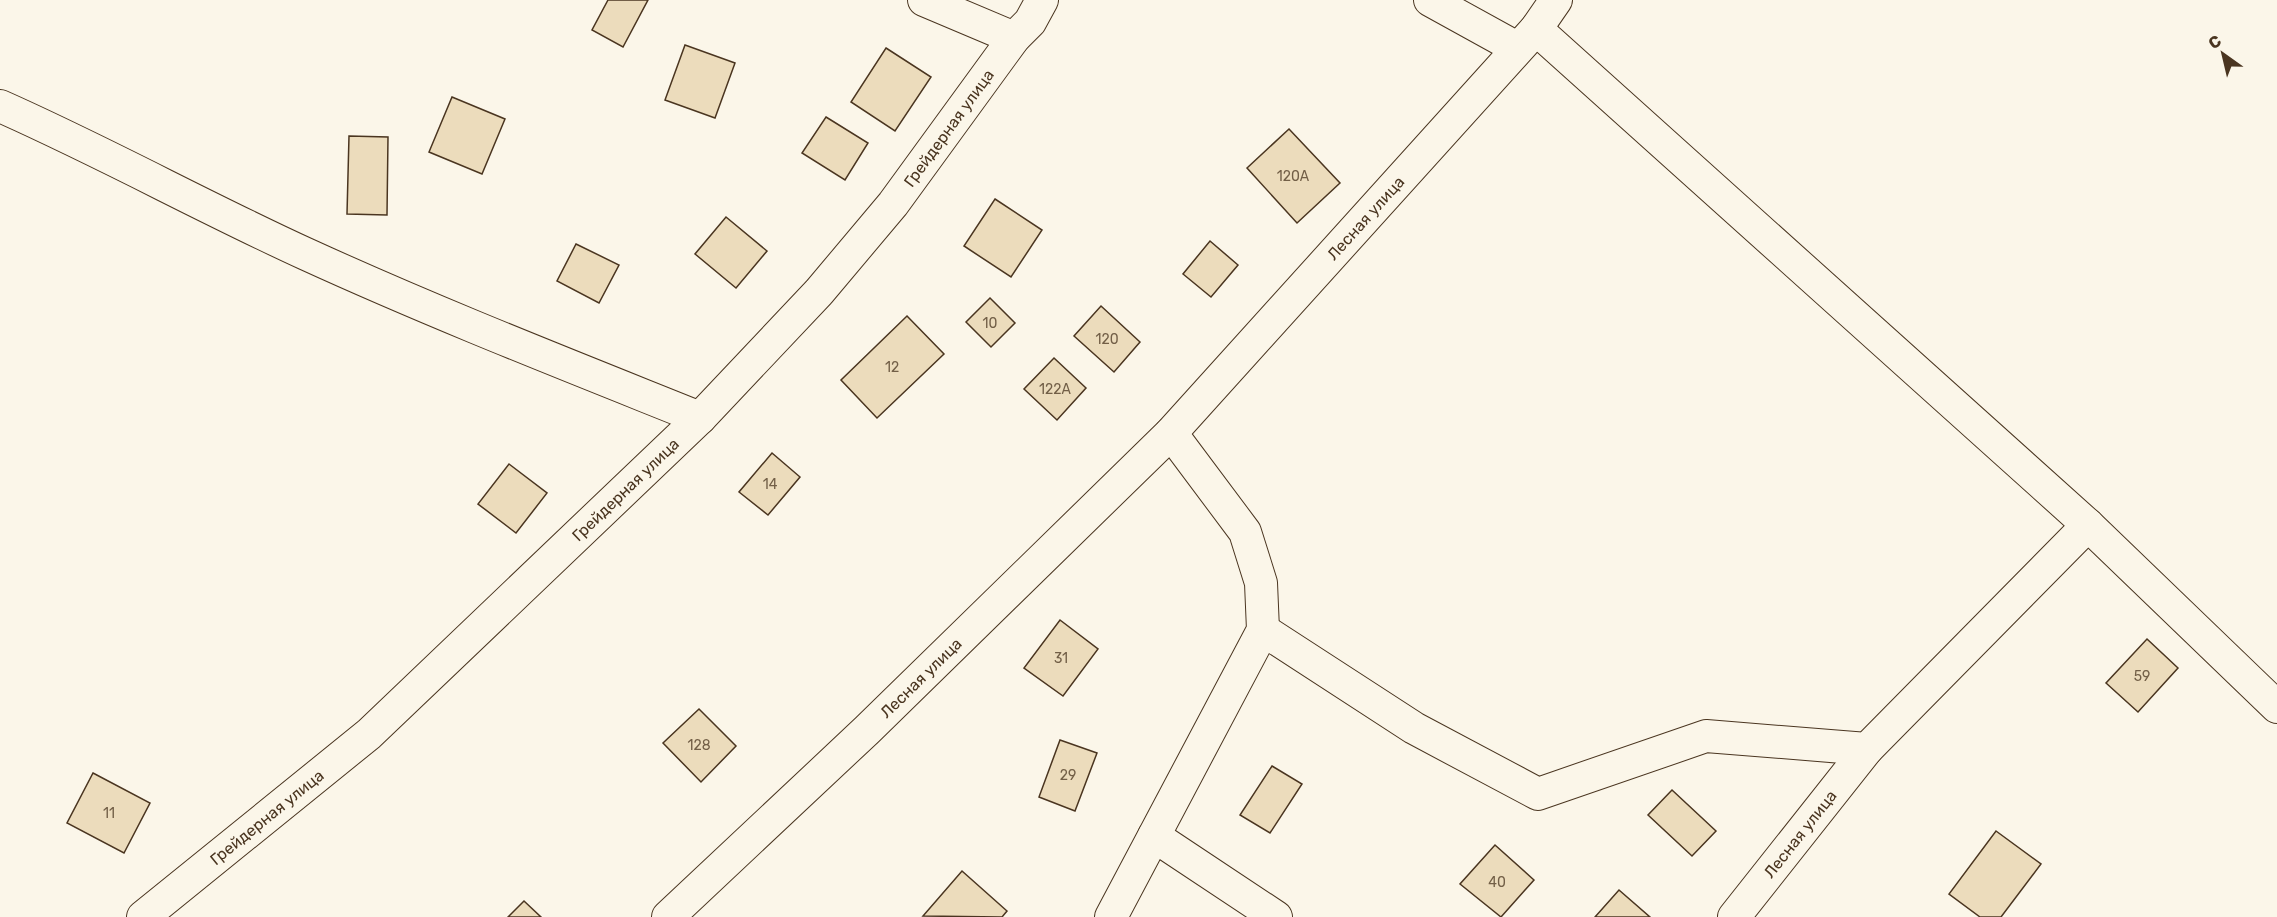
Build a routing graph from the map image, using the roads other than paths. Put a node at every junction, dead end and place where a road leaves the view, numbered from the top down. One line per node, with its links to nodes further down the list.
1 (924, 0): 5 (street)
2 (1042, 0): 5 (street, Грейдерная улица)
3 (1430, 0): 6 (street)
4 (1556, 0): 6 (street, Лесная улица)
5 (1014, 38): 8 (street, Грейдерная улица)
6 (1526, 39): 9 (street, Лесная улица); 10 (street)
7 (0, 106): 8 (street)
8 (699, 418): 15 (street, Грейдерная улица)
9 (1170, 433): 11 (street); 16 (street, Лесная улица)
10 (2088, 525): 12 (street); 13 (street, Лесная улица)
11 (1263, 630): 13 (street); 14 (street)
12 (2277, 707)
13 (1867, 749): 19 (street, Лесная улица)
14 (1154, 836): 17 (street); 18 (street)
15 (143, 917)
16 (668, 917)
17 (1111, 917)
18 (1276, 917)
19 (1734, 917)

